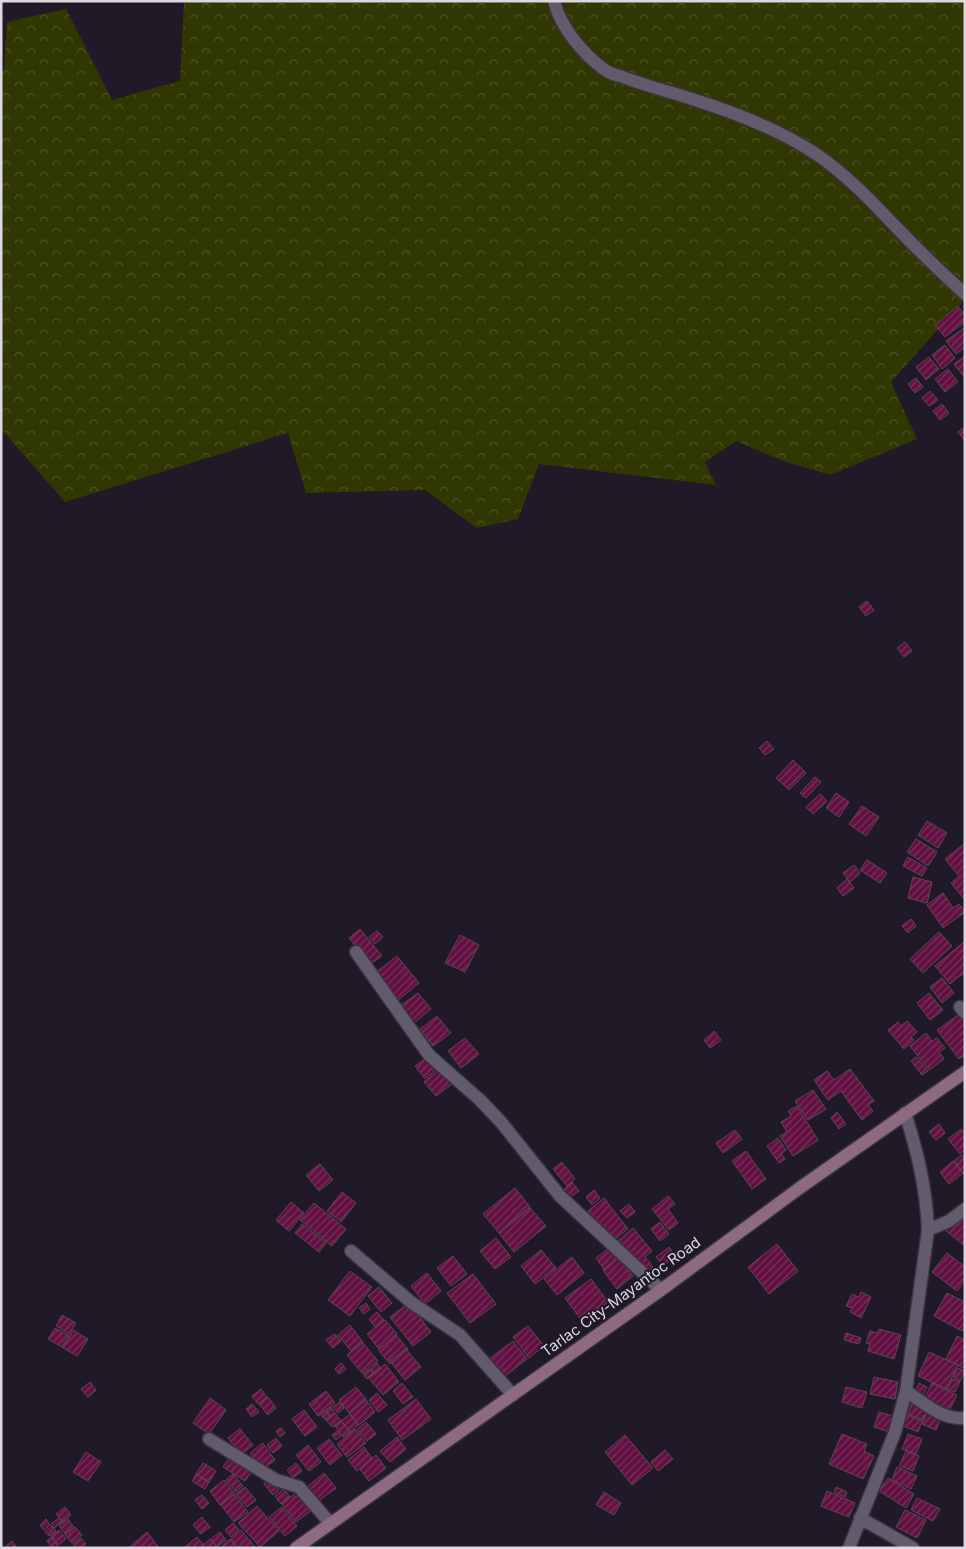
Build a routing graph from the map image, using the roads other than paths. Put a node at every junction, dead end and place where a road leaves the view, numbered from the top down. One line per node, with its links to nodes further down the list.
1 (554, 1): 2 (street)
2 (965, 294)
3 (356, 952): 9 (street)
4 (965, 1072): 5 (main road, Tarlac City-Mayantoc Road)
5 (905, 1113): 7 (street); 9 (main road, Tarlac City-Mayantoc Road)
6 (965, 1209): 7 (street)
7 (928, 1230): 10 (street)
8 (351, 1252): 11 (street)
9 (660, 1290): 11 (main road, Tarlac City-Mayantoc Road)
10 (906, 1391): 12 (street); 14 (street)
11 (513, 1395): 15 (main road, Tarlac City-Mayantoc Road)
12 (965, 1418)
13 (209, 1439): 15 (street)
14 (860, 1518): 17 (street); 18 (street)
15 (330, 1523): 16 (main road, Tarlac City-Mayantoc Road)
16 (296, 1548)
17 (849, 1548)
18 (913, 1548)

